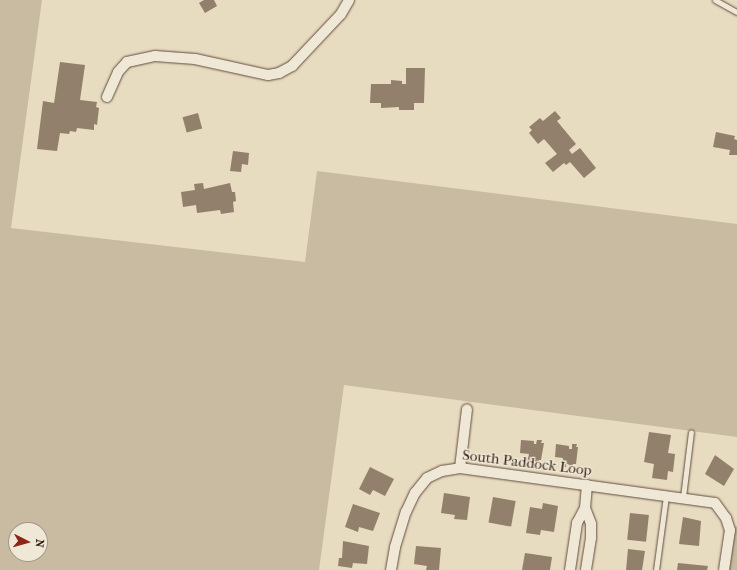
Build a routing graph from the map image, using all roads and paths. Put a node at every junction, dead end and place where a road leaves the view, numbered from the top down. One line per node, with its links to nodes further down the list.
1 (349, 0): 4 (street)
2 (715, 0): 3 (lane)
3 (737, 12)
4 (107, 97)
5 (467, 409): 7 (street)
6 (691, 432): 10 (lane)
7 (460, 468): 8 (street, South Paddock Loop); 12 (street, South Paddock Loop)
8 (587, 486): 9 (street, South Paddock Loop); 11 (street)
9 (666, 495): 10 (street, South Paddock Loop); 15 (lane)
10 (683, 497): 16 (street, South Paddock Loop)
11 (585, 508): 13 (street); 14 (street)
12 (391, 570)
13 (570, 570)
14 (586, 570)
15 (656, 570)
16 (724, 570)

